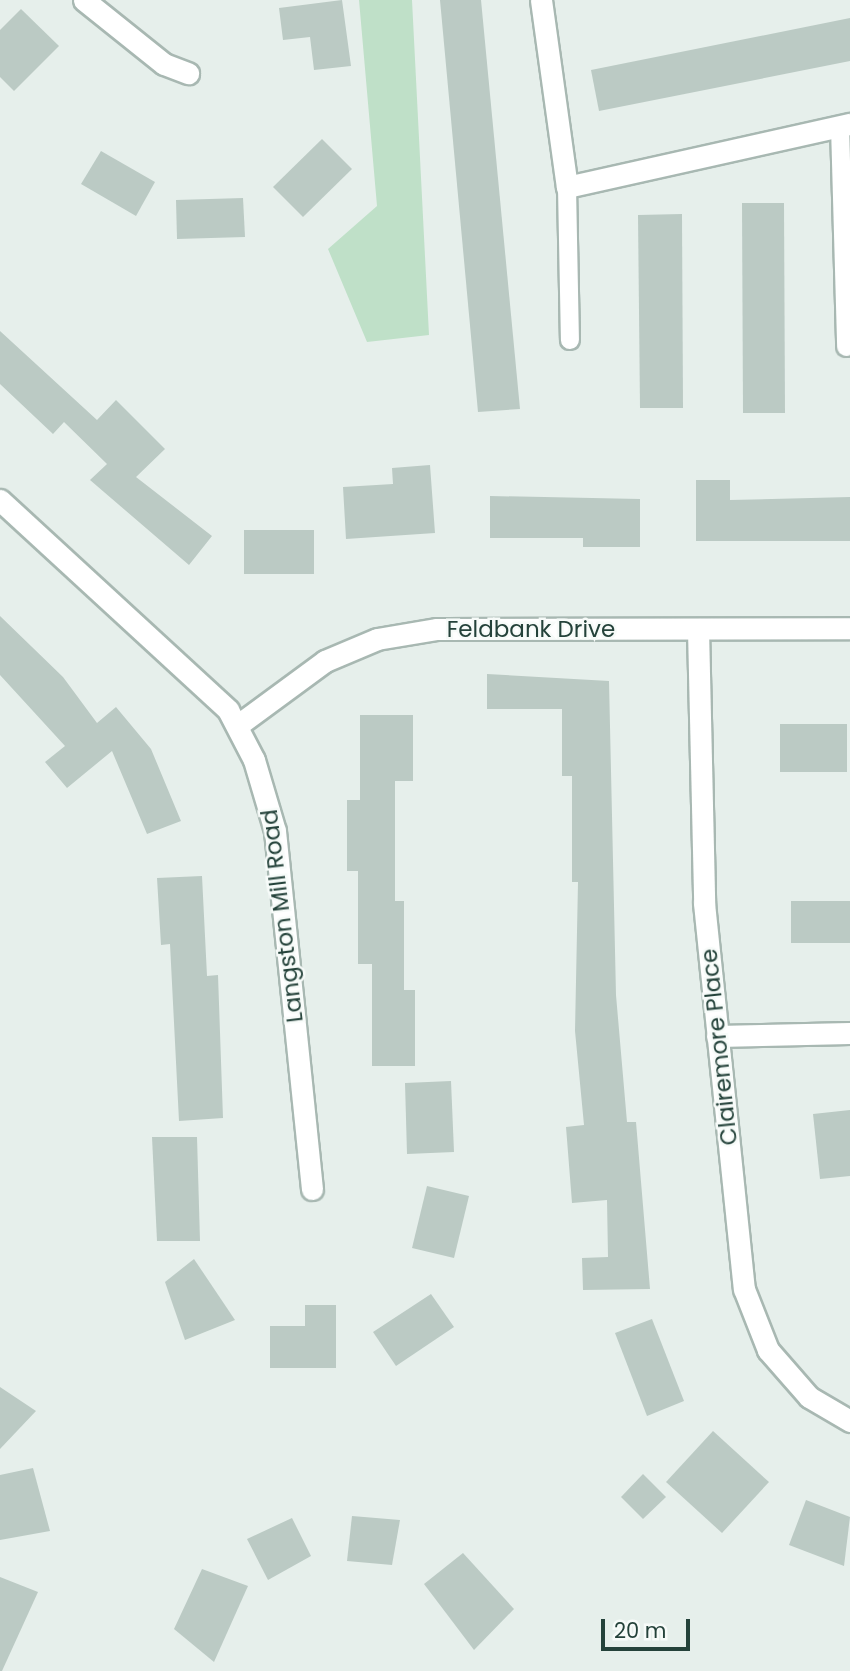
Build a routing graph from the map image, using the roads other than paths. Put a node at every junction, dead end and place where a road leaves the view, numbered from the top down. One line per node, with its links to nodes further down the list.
1 (84, 0): 3 (street)
2 (541, 0): 5 (street)
3 (188, 74)
4 (845, 125): 5 (street); 7 (lane)
5 (567, 187): 6 (lane)
6 (570, 340)
7 (846, 346)
8 (0, 500): 11 (street, Langston Mill Road)
9 (850, 628): 10 (street, Feldbank Drive)
10 (698, 629): 11 (street, Feldbank Drive); 13 (street, Clairemore Place)
11 (238, 725): 14 (street, Langston Mill Road)
12 (850, 1033): 13 (street)
13 (717, 1036): 15 (street, Clairemore Place)
14 (312, 1189)
15 (850, 1421)

